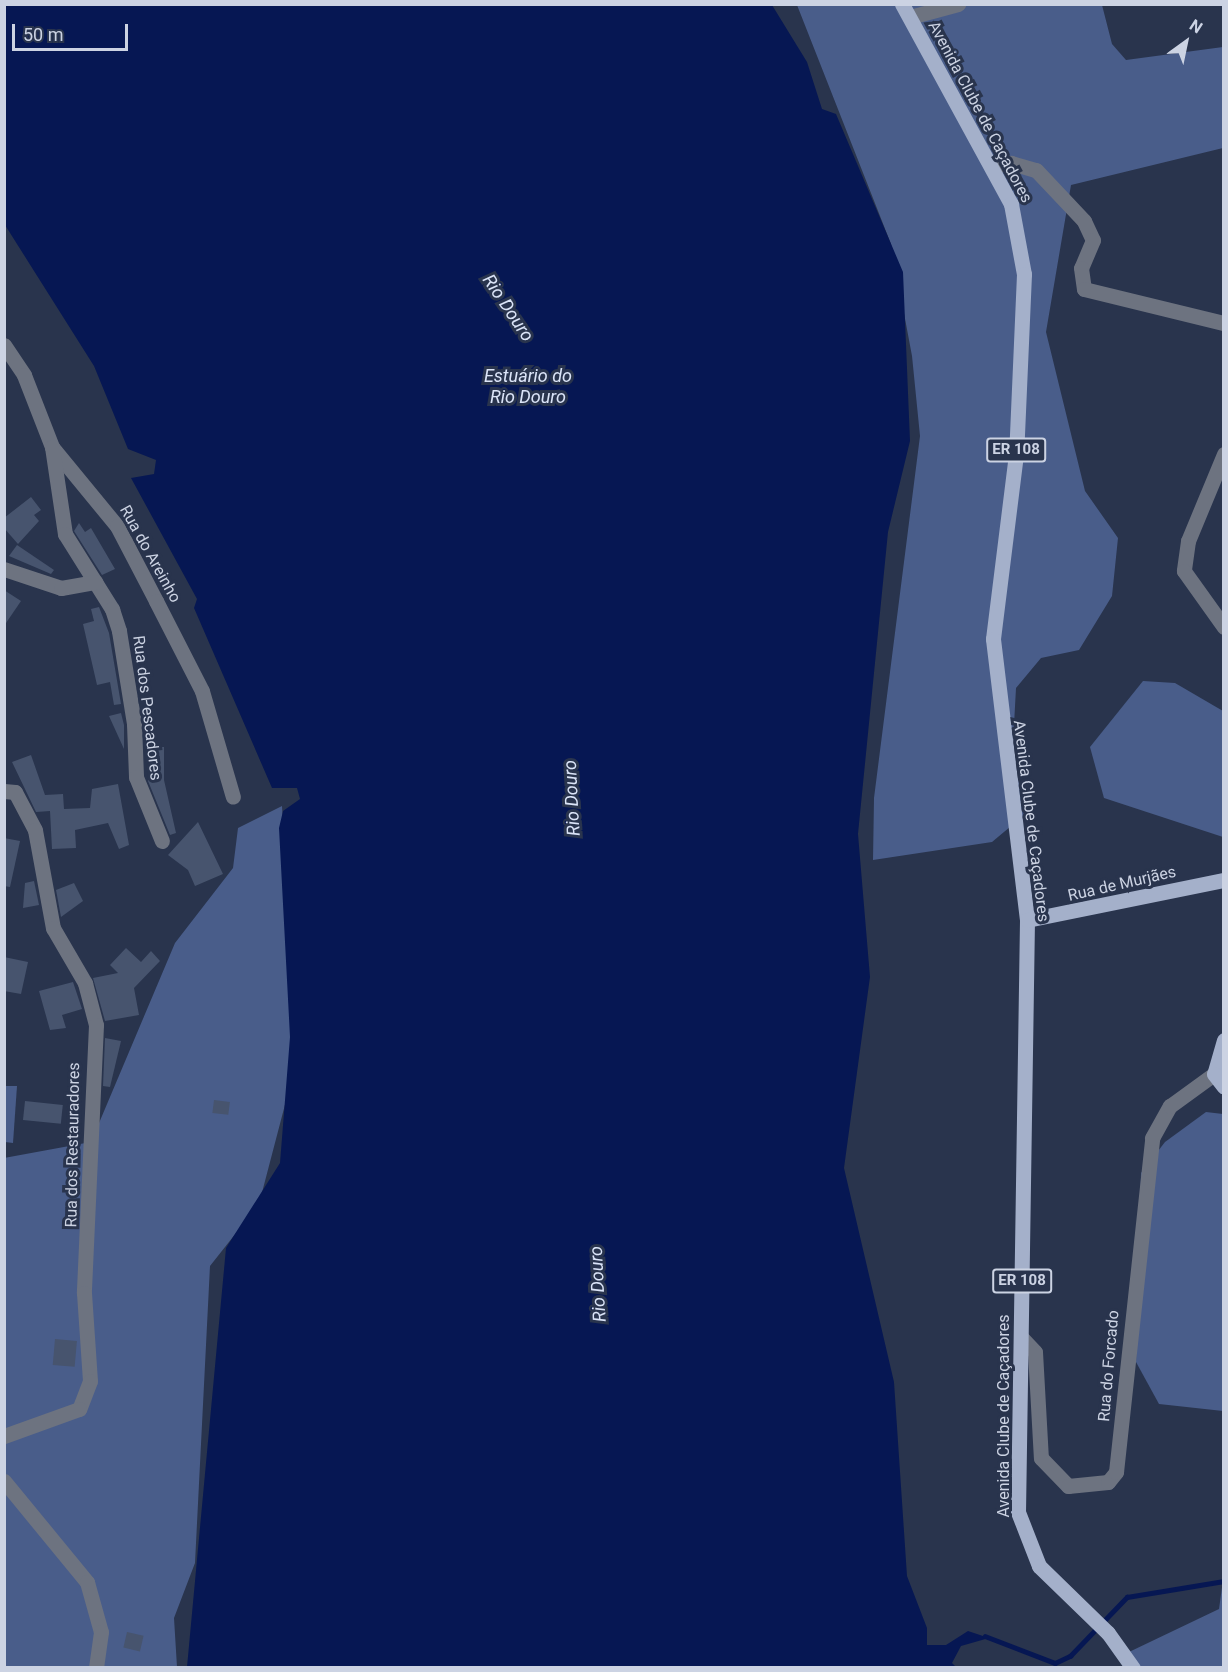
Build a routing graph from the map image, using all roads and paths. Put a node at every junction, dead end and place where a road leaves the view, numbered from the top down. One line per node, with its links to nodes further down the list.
1 (958, 4): 2 (street)
2 (906, 11): 3 (main road, Avenida Clube de Caçadores / ER 108)
3 (991, 166): 4 (street); 15 (main road, Avenida Clube de Caçadores / ER 108)
4 (1221, 319)
5 (4, 345): 6 (street, Rua do Areinho)
6 (52, 447): 9 (street, Rua dos Pescadores); 12 (street, Rua do Areinho)
7 (1224, 454): 10 (street)
8 (4, 569): 9 (street)
9 (95, 582): 13 (street, Rua dos Pescadores)
10 (1224, 627)
11 (4, 791): 20 (street, Rua dos Restauradores)
12 (233, 797)
13 (162, 841)
14 (1224, 880): 15 (main road, Rua de Murjães)
15 (1027, 920): 19 (main road, Avenida Clube de Caçadores / ER 108)
16 (1224, 1040): 17 (main road)
17 (1214, 1074): 18 (main road); 19 (street, Rua do Forcado)
18 (1224, 1087)
19 (1022, 1338): 23 (main road, Avenida Clube de Caçadores / ER 108)
20 (4, 1436)
21 (4, 1482): 22 (street)
22 (96, 1668)
23 (1133, 1668)

